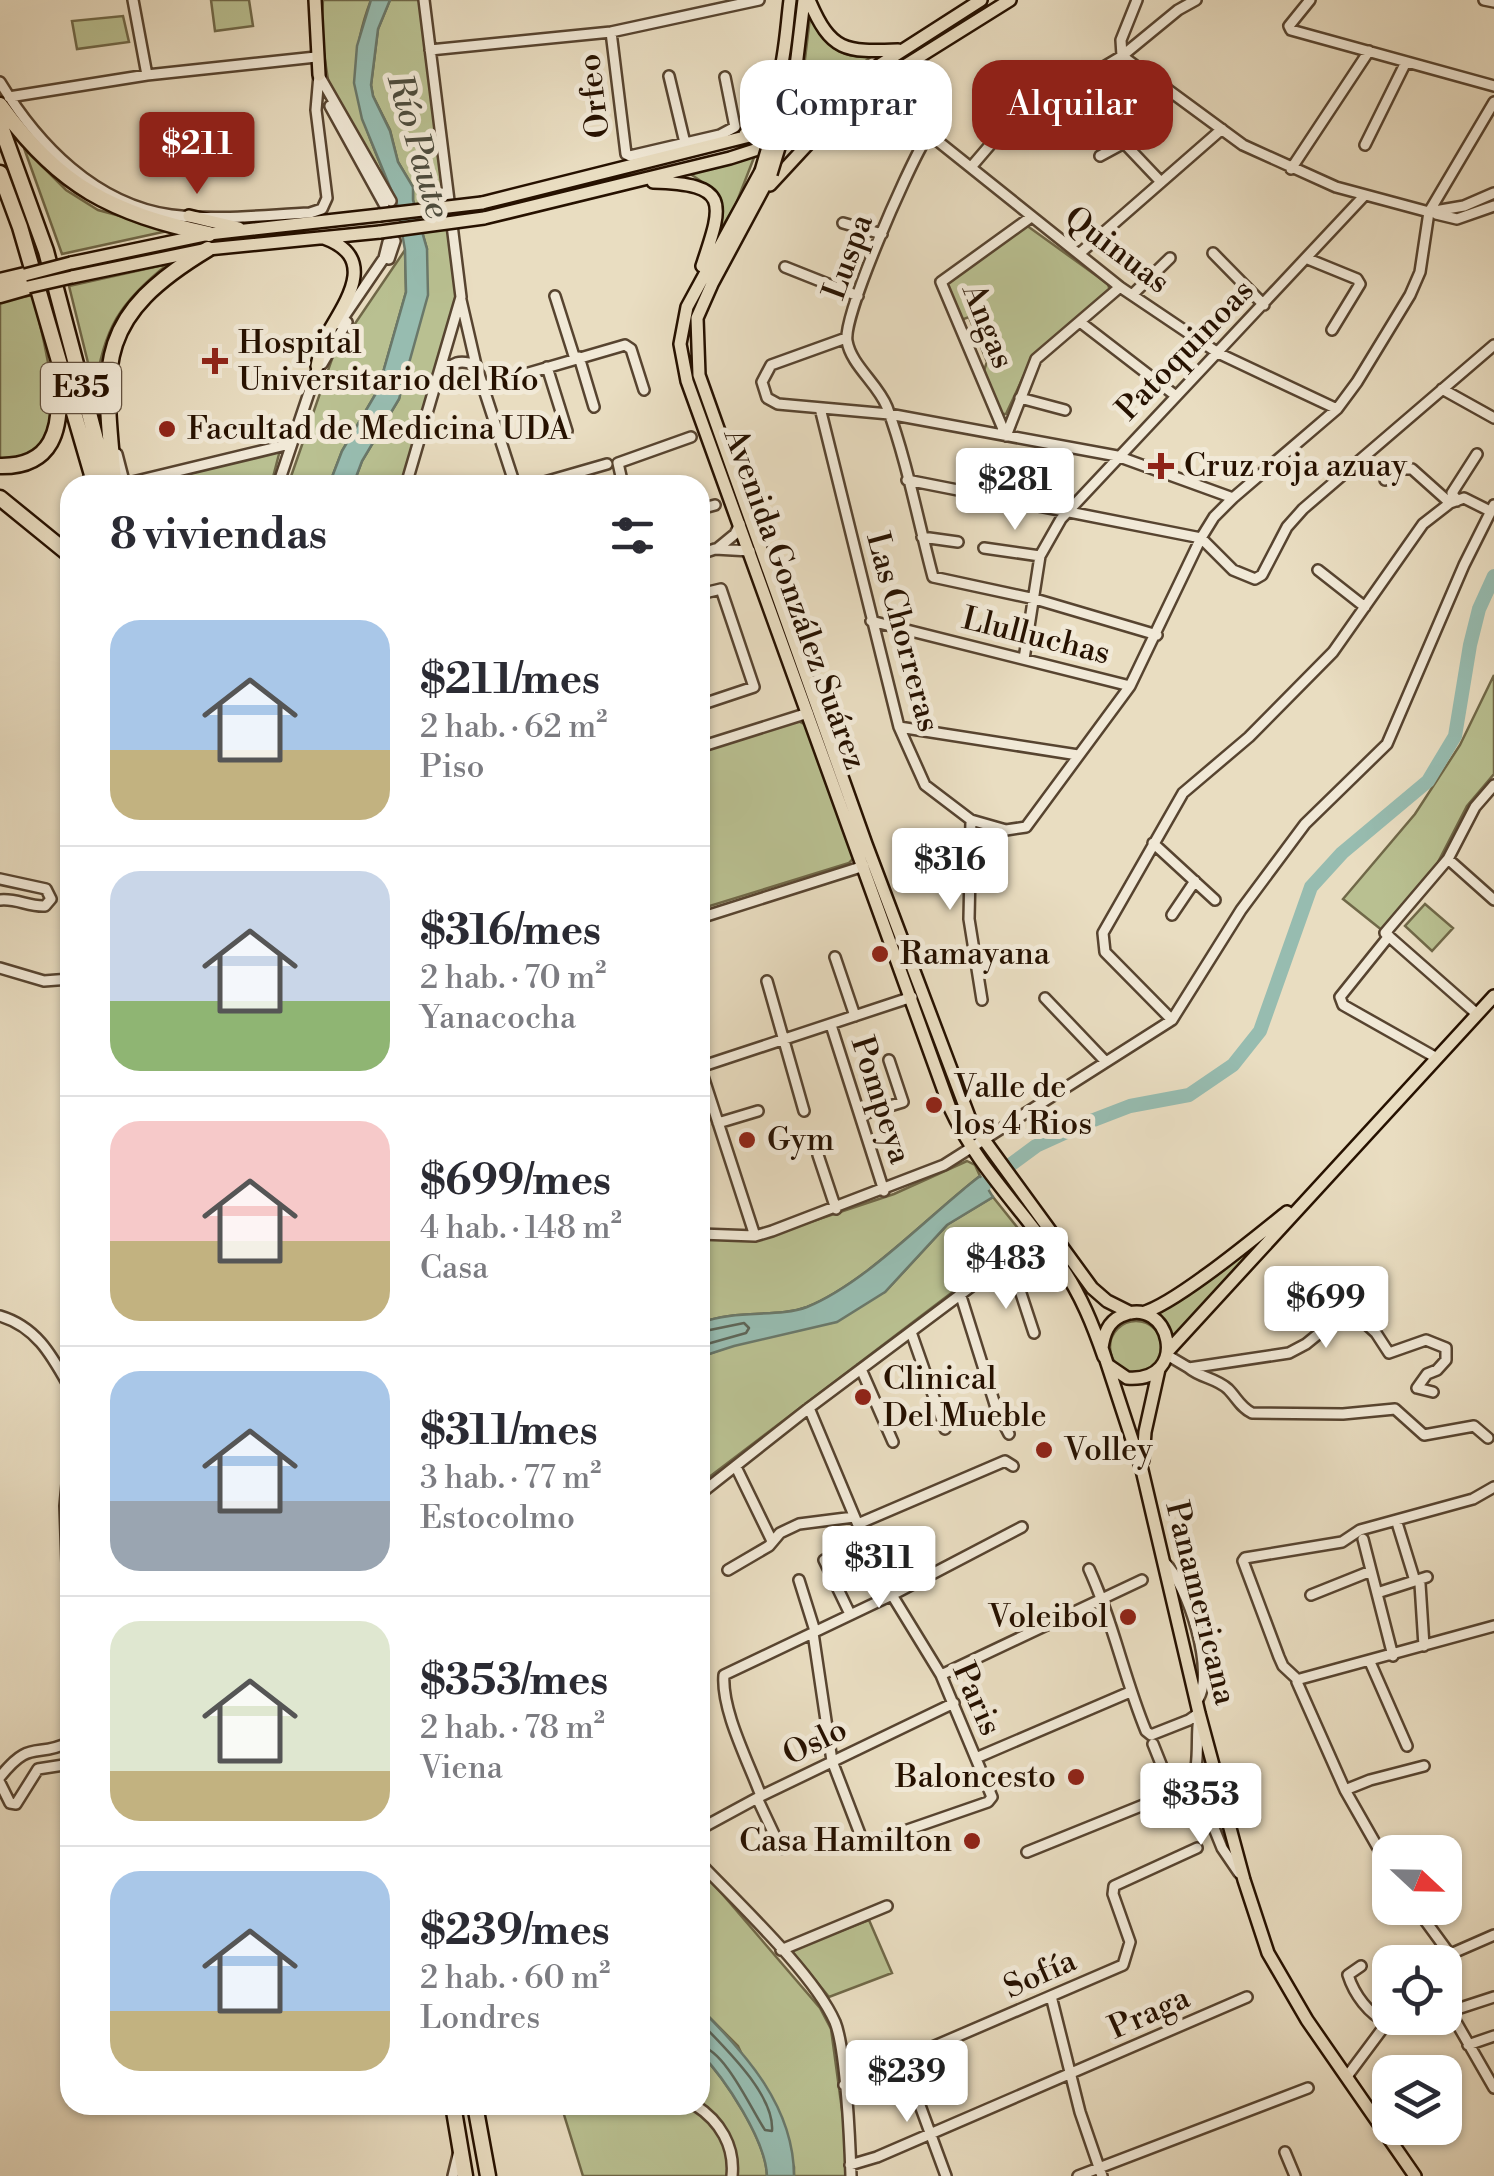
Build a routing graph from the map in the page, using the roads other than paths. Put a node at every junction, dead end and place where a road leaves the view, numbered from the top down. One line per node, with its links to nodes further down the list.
1 (133, 0): 24 (street)
2 (315, 0): 19 (main road)
3 (424, 0): 15 (street)
4 (759, 0): 14 (street)
5 (791, 0): 20 (main road, Avenida González Suárez); 34 (main road)
6 (806, 0): 16 (main road); 21 (main road, Avenida González Suárez)
7 (981, 0): 16 (main road)
8 (1010, 0): 22 (main road)
9 (1136, 0): 18 (street)
10 (1196, 0): 18 (street)
11 (1310, 0): 17 (street)
12 (1484, 0): 13 (street)
13 (1494, 2)
14 (612, 32): 15 (street); 35 (street, Orfeo)
15 (430, 50): 75 (street)
16 (903, 50): 34 (main road)
17 (1368, 51): 23 (street); 44 (street)
18 (1122, 56): 33 (street); 43 (street)
19 (316, 57): 24 (street); 25 (main road)
20 (788, 60)
21 (795, 60)
22 (916, 60)
23 (1406, 62): 29 (street); 36 (street)
24 (147, 75): 30 (street)
25 (319, 75): 52 (street); 52 (street); 55 (street)
26 (669, 76): 35 (street)
27 (725, 77): 35 (street)
28 (0, 82): 30 (street)
29 (1494, 86)
30 (4, 101): 55 (street); 62 (highway)
31 (1494, 102): 54 (street)
32 (0, 124): 110 (highway, E35)
33 (1222, 130): 44 (street); 48 (street)
34 (736, 140): 52 (main road, bridge)
35 (685, 143)
36 (1364, 145)
37 (757, 150): 47 (main road)
38 (773, 150): 45 (main road, Avenida González Suárez, bridge)
39 (800, 150): 50 (main road)
40 (919, 150): 59 (street, Luspa)
41 (950, 150): 43 (street, Quinuas)
42 (1100, 156): 48 (street)
43 (972, 166): 56 (street, Quinuas)
44 (1290, 169): 51 (street)
45 (766, 172): 50 (main road, Avenida González Suárez); 76 (main road, Avenida González Suárez)
46 (0, 174): 82 (highway, E35)
47 (639, 182): 61 (main road, bridge); 76 (main road)
48 (1162, 182): 64 (street)
49 (1494, 193): 54 (street)
50 (761, 196): 190 (main road, Avenida González Suárez)
51 (1364, 196): 54 (street); 66 (street, Patoquinoas)
52 (385, 206): 58 (main road)
53 (1494, 206): 54 (street)
54 (1429, 212): 96 (street, Las Chorreras)
55 (189, 216): 58 (main road)
56 (1031, 216): 64 (street, Quinuas); 102 (street, Angas)
57 (843, 223): 59 (street)
58 (243, 229): 62 (main road)
59 (882, 234): 73 (street, Luspa)
60 (320, 236): 61 (main road); 62 (main road); 87 (main road)
61 (388, 238): 87 (street); 87 (street)
62 (208, 241): 68 (main road, bridge); 68 (main road, bridge); 99 (highway)
63 (1213, 252): 77 (street)
64 (1079, 254): 70 (street, Quinuas)
65 (1170, 258): 74 (street)
66 (1308, 259): 77 (street, Patoquinoas); 79 (street)
67 (785, 267): 73 (street)
68 (26, 281): 69 (highway); 71 (highway)
69 (0, 282)
70 (1120, 287): 74 (street, Quinuas); 78 (street)
71 (0, 295)
72 (555, 296): 84 (street)
73 (858, 296): 80 (street, Luspa)
74 (1132, 296): 83 (street, Quinuas)
75 (461, 298): 85 (street); 88 (street)
76 (691, 298): 128 (main road, Avenida González Suárez)
77 (1264, 305): 83 (street, Patoquinoas)
78 (1080, 322): 92 (street); 93 (street)
79 (1332, 330)
80 (846, 338): 95 (street); 98 (street, Luspa)
81 (1494, 345): 91 (street)
82 (54, 348): 108 (highway); 109 (highway, E35)
83 (1218, 353): 92 (street, Patoquinoas); 96 (street, Quinuas)
84 (577, 358): 86 (street); 90 (street); 94 (street)
85 (476, 365): 88 (street); 89 (street)
86 (547, 366): 89 (street); 101 (street)
87 (316, 371): 104 (street)
88 (440, 377): 115 (street)
89 (484, 386): 116 (street)
90 (644, 390)
91 (1442, 390): 100 (street); 130 (street)
92 (1176, 396): 106 (street, Patoquinoas)
93 (1020, 398): 97 (street); 102 (street)
94 (594, 408)
95 (820, 408): 98 (street); 142 (street, Las Chorreras)
96 (1337, 409): 122 (street, Las Chorreras)
97 (1065, 410)
98 (889, 414): 102 (street); 119 (street, Luspa)
99 (108, 416): 111 (highway); 112 (street)
100 (1494, 418)
101 (567, 432)
102 (1006, 436): 106 (street)
103 (691, 437): 118 (street)
104 (290, 444): 113 (street); 114 (street)
105 (1478, 454): 123 (street)
106 (1117, 456): 122 (street); 127 (street, Patoquinoas)
107 (607, 464): 117 (street)
108 (0, 466)
109 (92, 475)
110 (105, 475)
111 (112, 475)
112 (122, 475)
113 (161, 475)
114 (281, 475)
115 (409, 475)
116 (512, 475)
117 (569, 475)
118 (621, 475)
119 (907, 480): 127 (street); 129 (street, Luspa)
120 (1385, 480): 123 (street)
121 (0, 498): 132 (highway)
122 (1233, 498): 130 (street, Las Chorreras)
123 (1454, 502): 126 (street); 141 (street)
124 (716, 505): 125 (street)
125 (710, 506)
126 (1492, 508): 178 (street)
127 (1070, 510): 130 (street); 137 (street, Patoquinoas)
128 (740, 524): 134 (street); 136 (main road, Avenida González Suárez)
129 (922, 538): 131 (street); 140 (street, Luspa)
130 (1201, 538): 143 (street, Las Chorreras)
131 (958, 542)
132 (60, 547)
133 (984, 548): 137 (street)
134 (715, 550): 135 (street); 136 (street)
135 (710, 551)
136 (750, 551): 147 (main road, Avenida González Suárez)
137 (1040, 556): 140 (street, Patoquinoas)
138 (1318, 570): 141 (street)
139 (710, 592): 146 (street)
140 (1035, 599): 143 (street, Luspa); 144 (street, Patoquinoas)
141 (1365, 606): 153 (street)
142 (871, 621): 144 (street, Llulluchas); 148 (street, Las Chorreras)
143 (1157, 635): 145 (street, Las Chorreras)
144 (1024, 659): 145 (street, Llulluchas)
145 (1130, 686): 150 (street, Las Chorreras)
146 (710, 701)
147 (808, 713): 149 (street); 155 (main road, Avenida González Suárez)
148 (899, 727): 150 (street); 152 (street, Las Chorreras)
149 (710, 745)
150 (1078, 755): 152 (street, Las Chorreras)
151 (1494, 786): 154 (street)
152 (971, 820): 158 (street)
153 (1153, 843): 159 (street); 178 (street)
154 (1448, 859): 161 (street); 167 (street)
155 (865, 866): 165 (street); 173 (main road, Avenida González Suárez)
156 (0, 880): 162 (street)
157 (1494, 880): 161 (street)
158 (970, 881): 160 (street); 175 (street)
159 (1196, 881): 163 (street); 166 (street)
160 (919, 884)
161 (1484, 891): 164 (street)
162 (0, 900)
163 (1214, 900)
164 (1494, 900)
165 (710, 915)
166 (1172, 915)
167 (1390, 936): 176 (street); 181 (street)
168 (835, 956): 177 (street)
169 (0, 968): 170 (street)
170 (60, 980)
171 (767, 982): 180 (street)
172 (1494, 996): 176 (main road)
173 (912, 997): 177 (street); 190 (main road, Avenida González Suárez)
174 (1045, 998): 183 (street)
175 (982, 1000)
176 (1477, 1014): 181 (main road)
177 (855, 1016): 179 (street)
178 (1172, 1020): 183 (street)
179 (831, 1025): 180 (street); 188 (street, Pompeya)
180 (782, 1040): 184 (street); 186 (street)
181 (1435, 1056): 194 (main road)
182 (889, 1060): 188 (street)
183 (1106, 1062): 190 (street)
184 (710, 1064)
185 (710, 1099): 189 (street)
186 (804, 1111)
187 (758, 1112): 189 (street)
188 (860, 1115): 192 (street, Pompeya)
189 (718, 1124): 196 (street)
190 (976, 1144): 192 (street); 197 (main road, Avenida González Suárez)
191 (818, 1154): 193 (street)
192 (884, 1191): 193 (street)
193 (836, 1209): 196 (street)
194 (1275, 1227): 200 (main road); 204 (main road)
195 (710, 1234): 196 (street)
196 (754, 1236)
197 (1045, 1236): 198 (street); 200 (main road, Avenida González Suárez); 205 (main road, Avenida González Suárez)
198 (1009, 1257): 199 (street); 203 (street)
199 (960, 1294): 202 (street); 213 (street)
200 (1136, 1313): 204 (main road); 205 (main road)
201 (0, 1316): 209 (street)
202 (911, 1332): 207 (street); 212 (street)
203 (1034, 1334)
204 (1167, 1353): 206 (street); 208 (main road)
205 (1106, 1361): 208 (main road); 218 (main road, Panamericana)
206 (1189, 1368): 210 (street); 214 (street)
207 (861, 1369): 211 (street); 215 (street)
208 (1159, 1369): 218 (main road, Panamericana)
209 (60, 1372)
210 (1433, 1392)
211 (810, 1408): 217 (street); 221 (street, Paris)
212 (945, 1429)
213 (1008, 1434)
214 (1488, 1438)
215 (893, 1442)
216 (1013, 1466): 221 (street)
217 (736, 1467): 219 (street); 225 (street)
218 (1142, 1470): 247 (main road, Panamericana)
219 (710, 1486)
220 (1494, 1486): 244 (street)
221 (856, 1520): 225 (street); 234 (street, Paris)
222 (1398, 1526): 232 (street)
223 (1022, 1528): 234 (street)
224 (1363, 1538): 229 (street)
225 (772, 1540): 228 (street)
226 (824, 1560): 237 (street)
227 (1090, 1569): 236 (street)
228 (728, 1570)
229 (1371, 1571): 233 (street); 235 (street)
230 (799, 1580): 239 (street)
231 (1142, 1580): 236 (street)
232 (1421, 1581): 233 (street); 240 (street)
233 (1377, 1593): 241 (street)
234 (892, 1595): 237 (street); 243 (street, Paris)
235 (1312, 1595)
236 (1103, 1598): 243 (street); 245 (street)
237 (850, 1614): 239 (street)
238 (1494, 1626): 240 (street)
239 (814, 1632): 252 (street); 259 (street)
240 (1424, 1646): 241 (street)
241 (1393, 1656): 242 (street)
242 (1370, 1662): 244 (street); 250 (street)
243 (941, 1675): 246 (street, Paris)
244 (1297, 1683): 257 (street)
245 (1130, 1692): 247 (street); 251 (street)
246 (954, 1703): 251 (street, Paris); 252 (street, Oslo)
247 (1198, 1710): 256 (street); 268 (main road, Panamericana)
248 (60, 1744): 255 (street)
249 (1153, 1744): 258 (street)
250 (1407, 1746)
251 (976, 1758): 263 (street, Paris)
252 (832, 1762): 259 (street, Oslo); 261 (street)
253 (60, 1766): 255 (street)
254 (1424, 1766): 257 (street)
255 (0, 1780)
256 (1188, 1787): 258 (street); 268 (street)
257 (1345, 1790): 262 (street)
258 (1173, 1794): 266 (street)
259 (759, 1797): 260 (street, Oslo); 265 (street)
260 (710, 1824)
261 (860, 1834)
262 (1372, 1837)
263 (884, 1838)
264 (1198, 1848): 274 (street, Sofía)
265 (782, 1849)
266 (1026, 1852)
267 (710, 1873): 271 (street)
268 (1244, 1880): 285 (main road, Panamericana)
269 (887, 1906): 271 (street)
270 (1494, 1936): 272 (street)
271 (781, 1950): 286 (street)
272 (1462, 1950)
273 (1360, 1966): 278 (street)
274 (1051, 1996): 283 (street, Sofía); 284 (street)
275 (1247, 1997): 284 (street, Praga)
276 (1494, 1998): 277 (street)
277 (1462, 2008)
278 (1372, 2010)
279 (1462, 2033): 282 (street)
280 (1378, 2035): 285 (street)
281 (1494, 2036): 282 (street)
282 (1468, 2045): 288 (street)
283 (904, 2062): 286 (street, Sofía); 292 (street)
284 (1070, 2073): 292 (street, Praga); 296 (street)
285 (1348, 2075): 304 (main road, Panamericana)
286 (844, 2085): 295 (street)
287 (1308, 2088): 296 (street)
288 (1494, 2088)
289 (455, 2115): 293 (highway)
290 (477, 2115): 299 (highway)
291 (706, 2115): 300 (street)
292 (930, 2132): 295 (street, Praga); 301 (street)
293 (460, 2148): 297 (street); 298 (highway)
294 (1285, 2152): 303 (street)
295 (850, 2170)
296 (1100, 2172): 302 (street)
297 (453, 2176)
298 (465, 2176)
299 (488, 2176)
300 (732, 2176)
301 (946, 2176)
302 (1078, 2176)
303 (1295, 2176)
304 (1415, 2176)

